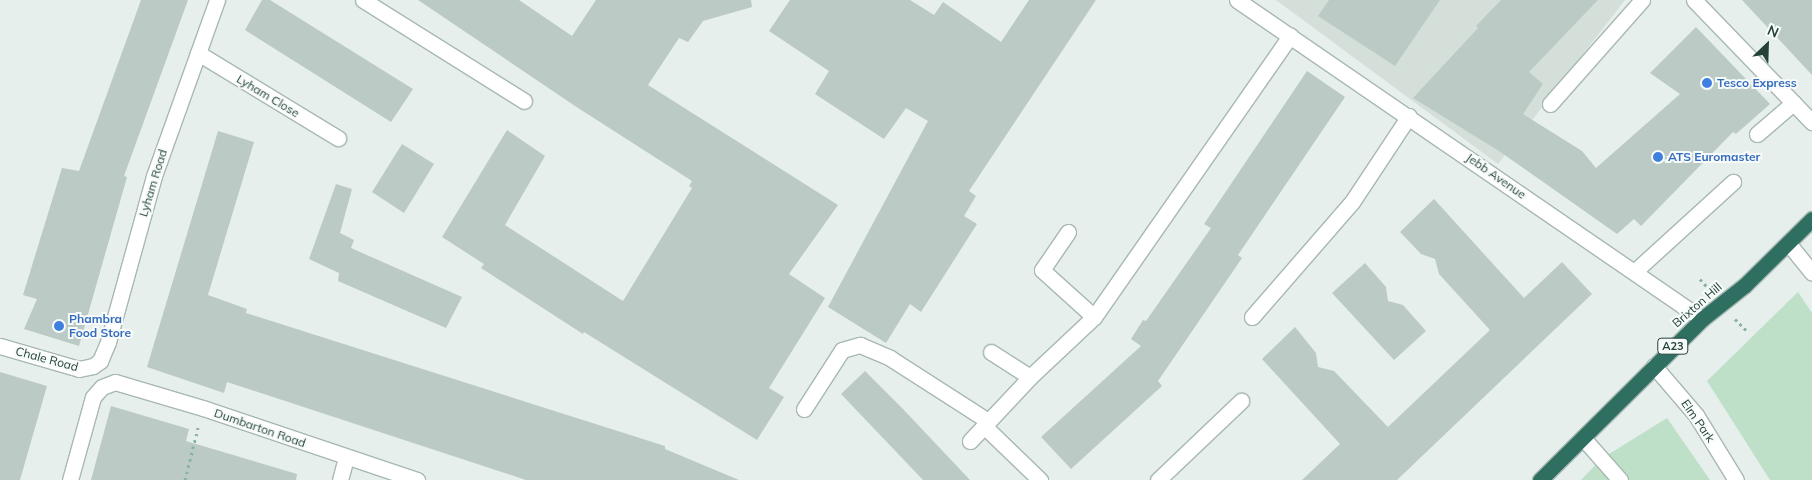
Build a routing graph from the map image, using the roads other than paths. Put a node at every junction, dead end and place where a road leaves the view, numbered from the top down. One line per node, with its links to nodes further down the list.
1 (217, 0): 7 (street, Lyham Road)
2 (363, 0): 8 (street)
3 (1237, 0): 6 (street, Jebb Avenue)
4 (1642, 0): 10 (street)
5 (1694, 0): 9 (street)
6 (1290, 36): 11 (street, Jebb Avenue); 21 (street)
7 (198, 53): 14 (street, Lyham Close); 26 (street, Lyham Road)
8 (524, 101)
9 (1793, 103): 12 (street); 13 (street)
10 (1550, 104)
11 (1409, 116): 19 (street, Jebb Avenue); 22 (street)
12 (1812, 122)
13 (1757, 134)
14 (338, 138)
15 (1733, 182): 19 (street)
16 (1812, 219): 18 (highway, Brixton Hill / A23)
17 (1068, 232): 21 (street)
18 (1788, 243): 20 (street); 23 (highway, Brixton Hill / A23)
19 (1634, 272): 23 (street, Jebb Avenue)
20 (1812, 273)
21 (1094, 317): 28 (street)
22 (1252, 317)
23 (1702, 318): 27 (highway, Brixton Hill / A23)
24 (0, 346): 26 (street, Chale Road)
25 (991, 352): 28 (street)
26 (93, 366)
27 (1654, 366): 32 (highway, Brixton Hill / A23); 42 (street, Elm Park)
28 (1030, 377): 31 (street)
29 (1241, 401): 39 (street)
30 (804, 409): 31 (street)
31 (986, 423): 33 (street); 38 (street)
32 (1583, 438): 40 (highway, Brixton Hill / A23); 41 (street)
33 (970, 441)
34 (346, 458): 35 (street, Dumbarton Road); 36 (street); 37 (street, Dumbarton Road)
35 (70, 480)
36 (340, 480)
37 (417, 480)
38 (1040, 480)
39 (1158, 480)
40 (1540, 480)
41 (1620, 480)
42 (1736, 480)

